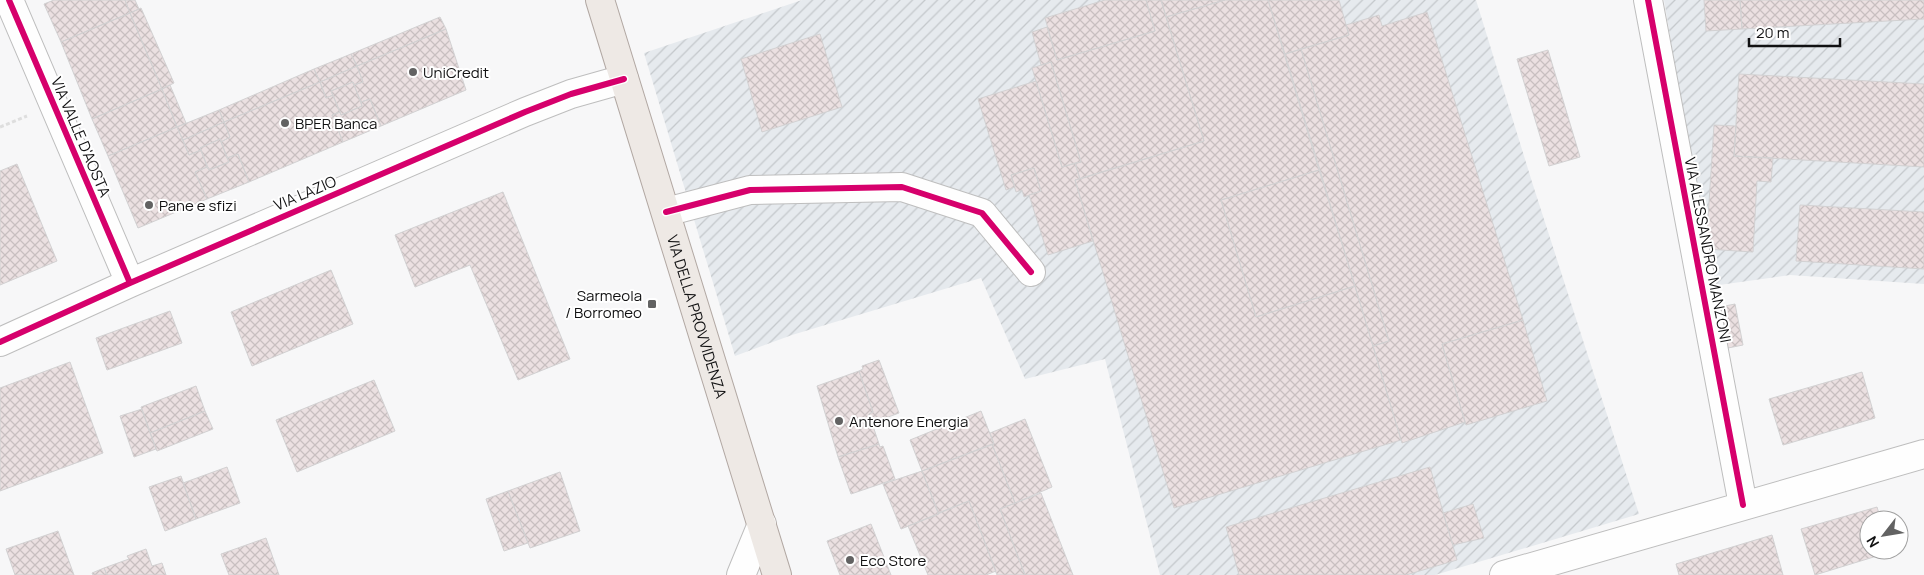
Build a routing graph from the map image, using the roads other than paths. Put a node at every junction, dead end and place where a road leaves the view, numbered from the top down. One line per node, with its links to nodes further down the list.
1 (9, 0): 7 (street, VIA VALLE D'AOSTA)
2 (600, 0): 4 (main road, VIA DELLA PROVVIDENZA)
3 (1648, 0): 10 (street, VIA ALESSANDRO MANZONI)
4 (624, 79): 5 (main road, VIA DELLA PROVVIDENZA); 7 (street, VIA LAZIO)
5 (666, 212): 6 (street); 11 (main road, VIA DELLA PROVVIDENZA)
6 (1031, 272)
7 (130, 283): 8 (street, VIA LAZIO)
8 (0, 342)
9 (1924, 454): 10 (street)
10 (1743, 505): 14 (street)
11 (762, 524): 12 (street); 13 (main road, VIA DELLA PROVVIDENZA)
12 (741, 575)
13 (777, 575)
14 (1504, 575)

